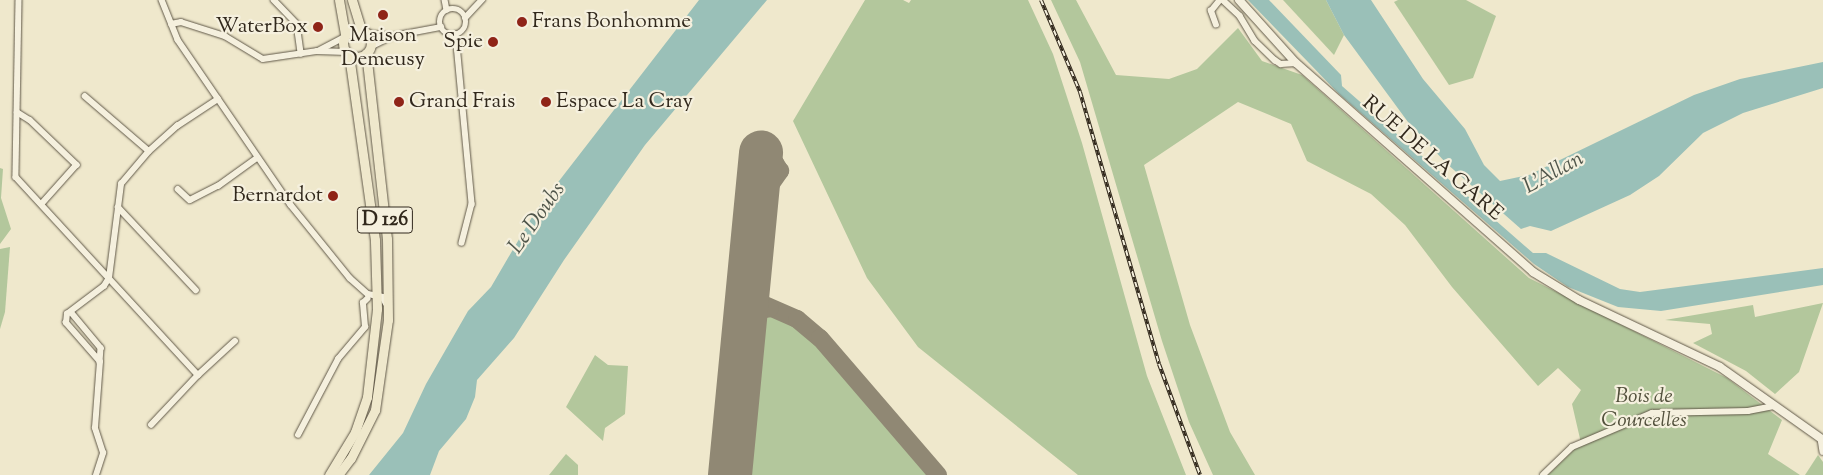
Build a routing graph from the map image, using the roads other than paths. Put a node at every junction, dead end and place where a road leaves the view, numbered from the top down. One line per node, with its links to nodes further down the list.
1 (19, 0): 28 (street)
2 (162, 0): 14 (street)
3 (274, 0): 24 (street)
4 (339, 0): 19 (main road)
5 (352, 0): 17 (main road)
6 (445, 0): 11 (street)
7 (482, 0): 13 (street)
8 (1222, 0): 12 (street); 15 (street)
9 (1239, 0): 10 (main road, RUE DE LA GARE)
10 (1245, 8): 12 (street); 25 (main road, RUE DE LA GARE)
11 (447, 10): 13 (street); 16 (street)
12 (1240, 16): 25 (street)
13 (465, 18): 18 (street)
14 (171, 24): 24 (street); 27 (street)
15 (1216, 25)
16 (441, 27): 18 (street); 20 (street)
17 (364, 31): 19 (main road); 20 (street); 21 (main road)
18 (456, 34): 34 (street)
19 (344, 36): 22 (street); 23 (main road)
20 (393, 36): 21 (street)
21 (368, 50): 23 (main road); 43 (main road, D 126)
22 (317, 51): 23 (street); 24 (street)
23 (347, 53): 38 (main road, D 126)
24 (301, 54)
25 (1296, 63): 46 (main road, RUE DE LA GARE)
26 (85, 96): 29 (street)
27 (218, 99): 29 (street); 30 (street)
28 (17, 112): 32 (street); 32 (street)
29 (149, 152): 33 (street)
30 (257, 158): 31 (street); 36 (street)
31 (178, 189)
32 (42, 204): 35 (street)
33 (118, 207): 35 (street); 37 (street)
34 (462, 243)
35 (109, 278): 41 (street); 45 (street)
36 (350, 278): 38 (street); 39 (street)
37 (196, 290)
38 (377, 296): 40 (main road, D 126); 43 (street)
39 (367, 299): 40 (street); 48 (street)
40 (378, 309): 51 (main road, D 126)
41 (71, 312): 44 (street); 44 (street)
42 (235, 341): 45 (street)
43 (386, 345): 52 (main road, D 126)
44 (100, 362): 50 (street)
45 (198, 375): 47 (street)
46 (1774, 406): 49 (main road, RUE DE LA GARE); 53 (street)
47 (151, 425)
48 (298, 435)
49 (1822, 445)
50 (96, 475)
51 (329, 475)
52 (338, 475)
53 (1542, 475)

